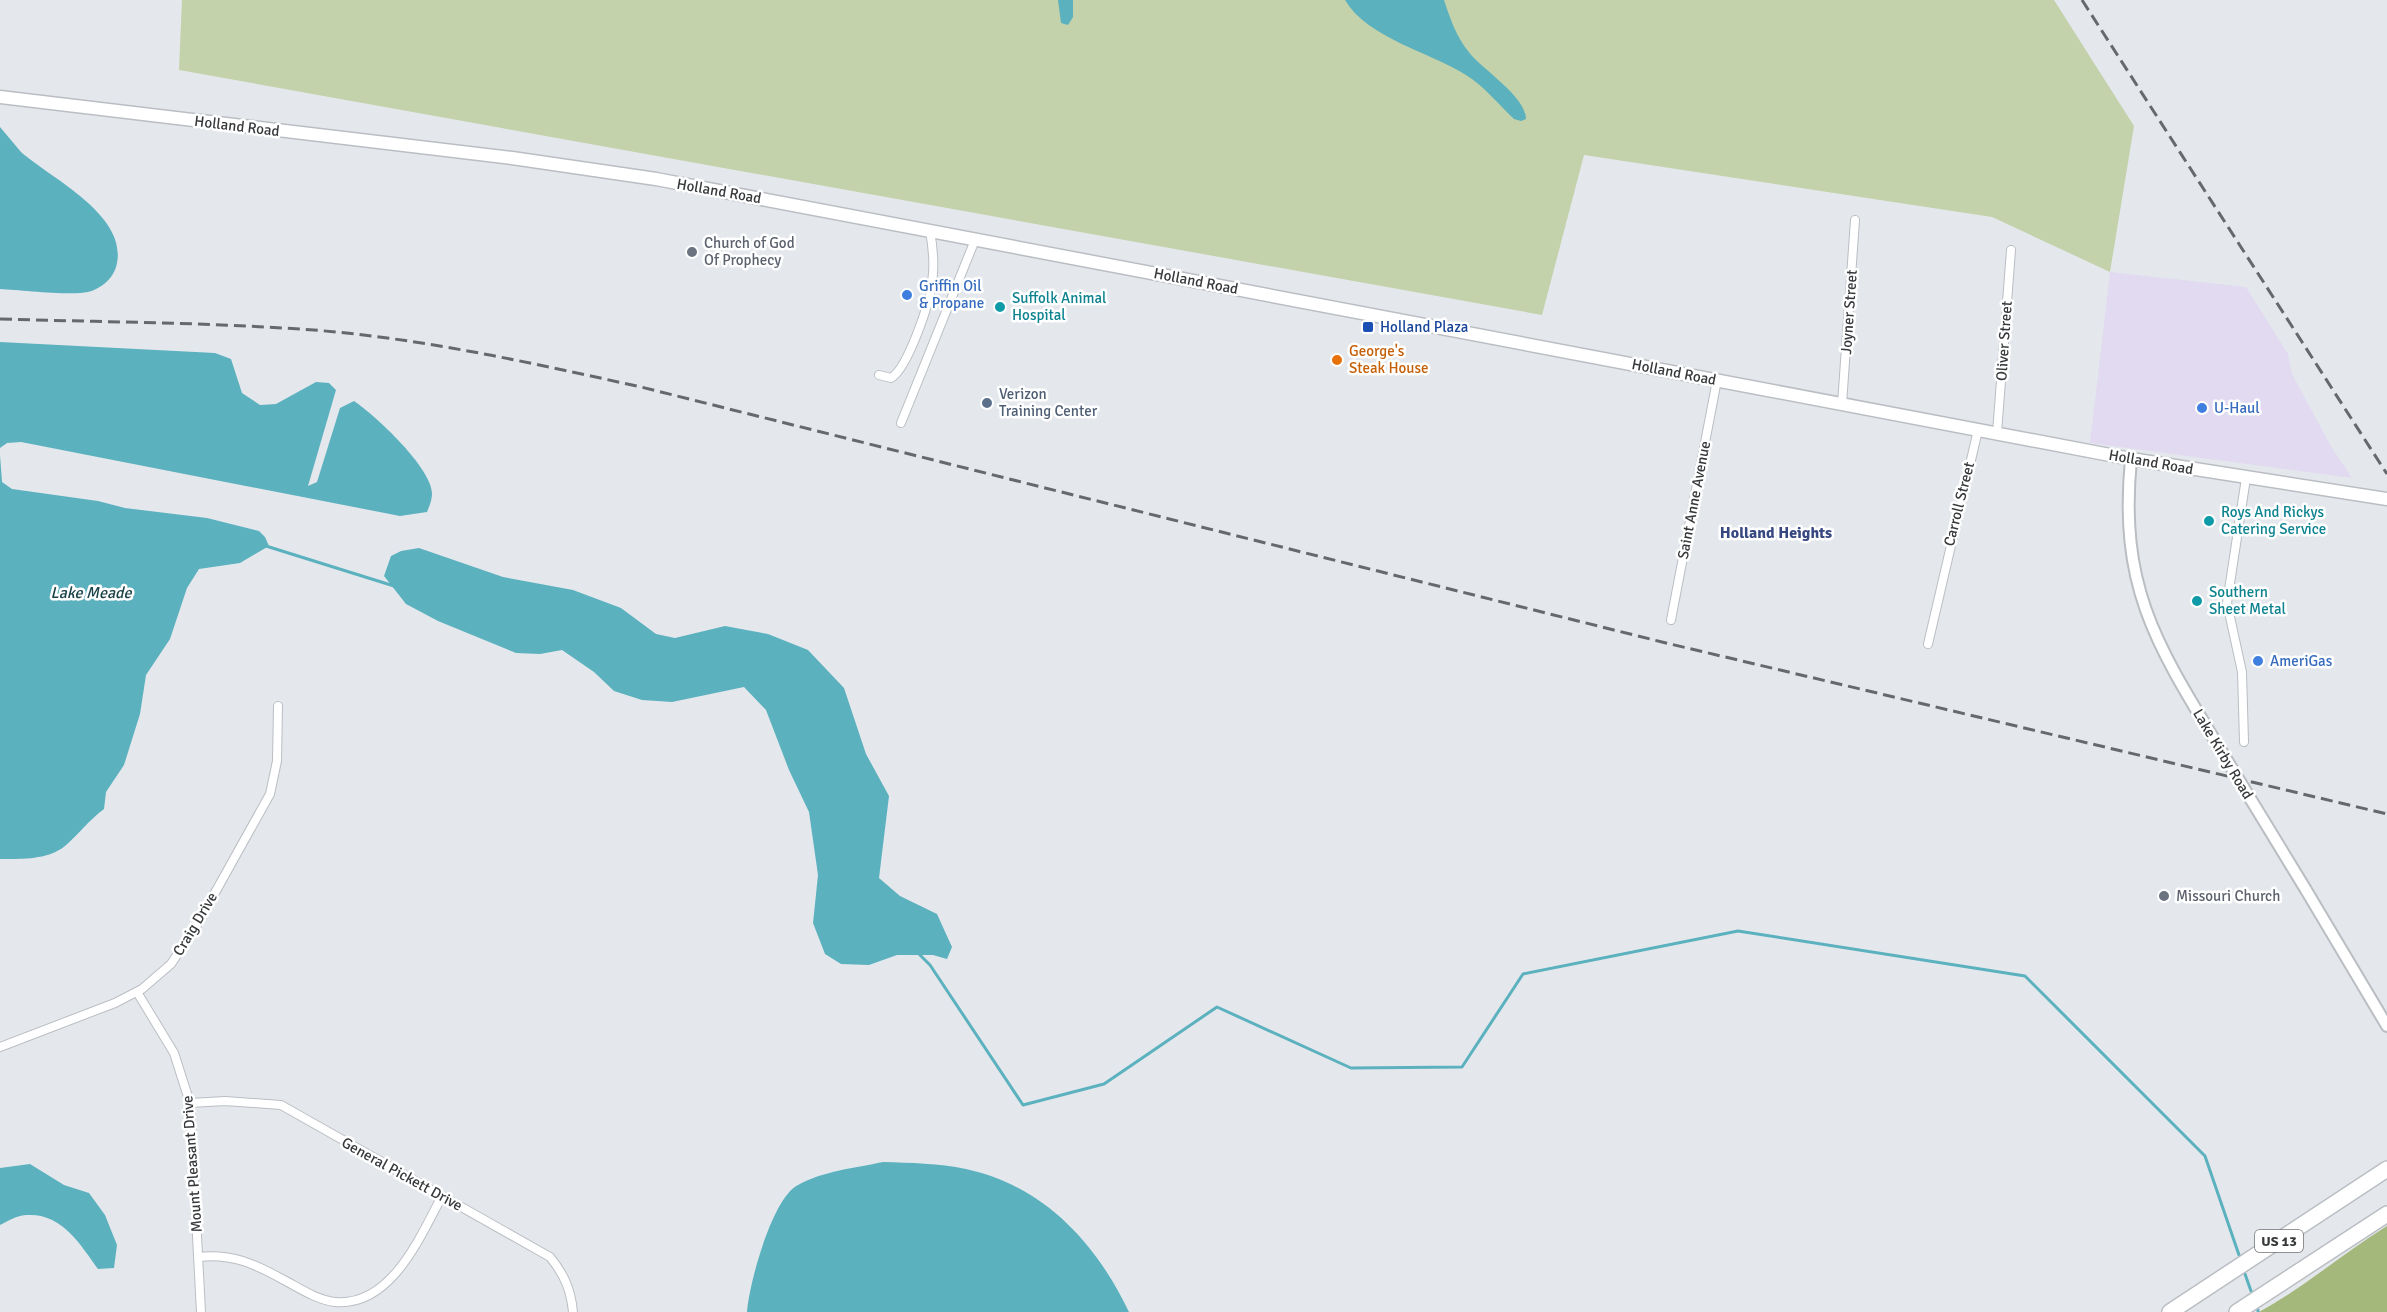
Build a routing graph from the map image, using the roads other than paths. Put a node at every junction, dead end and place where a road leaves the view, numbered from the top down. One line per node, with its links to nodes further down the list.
1 (0, 97): 3 (main road, Holland Road)
2 (1855, 220): 8 (street, Joyner Street)
3 (930, 231): 4 (main road, Holland Road); 6 (street)
4 (975, 240): 7 (main road, Holland Road); 9 (street)
5 (2011, 249): 11 (street, Oliver Street)
6 (879, 375)
7 (1717, 380): 8 (main road, Holland Road); 15 (street, Saint Anne Avenue)
8 (1842, 404): 10 (main road, Holland Road)
9 (901, 423)
10 (1978, 430): 11 (main road, Holland Road); 16 (street, Carroll Street)
11 (1997, 434): 12 (main road, Holland Road)
12 (2131, 459): 13 (main road, Holland Road); 20 (street, Lake Kirby Road, bridge)
13 (2246, 478): 14 (main road, Holland Road); 18 (street)
14 (2387, 499)
15 (1671, 620)
16 (1928, 644)
17 (278, 706): 19 (street, Craig Drive)
18 (2244, 742)
19 (137, 992): 21 (street, Craig Drive); 22 (street, Mount Pleasant Drive)
20 (2387, 1026)
21 (0, 1047)
22 (190, 1103): 24 (street, General Pickett Drive); 26 (street, Mount Pleasant Drive)
23 (2387, 1169): 29 (highway, US 13)
24 (442, 1196): 26 (street); 28 (street, General Pickett Drive)
25 (2387, 1214): 30 (highway, US 13)
26 (198, 1257): 27 (street, Mount Pleasant Drive)
27 (201, 1312)
28 (573, 1312)
29 (2170, 1312)
30 (2237, 1312)

